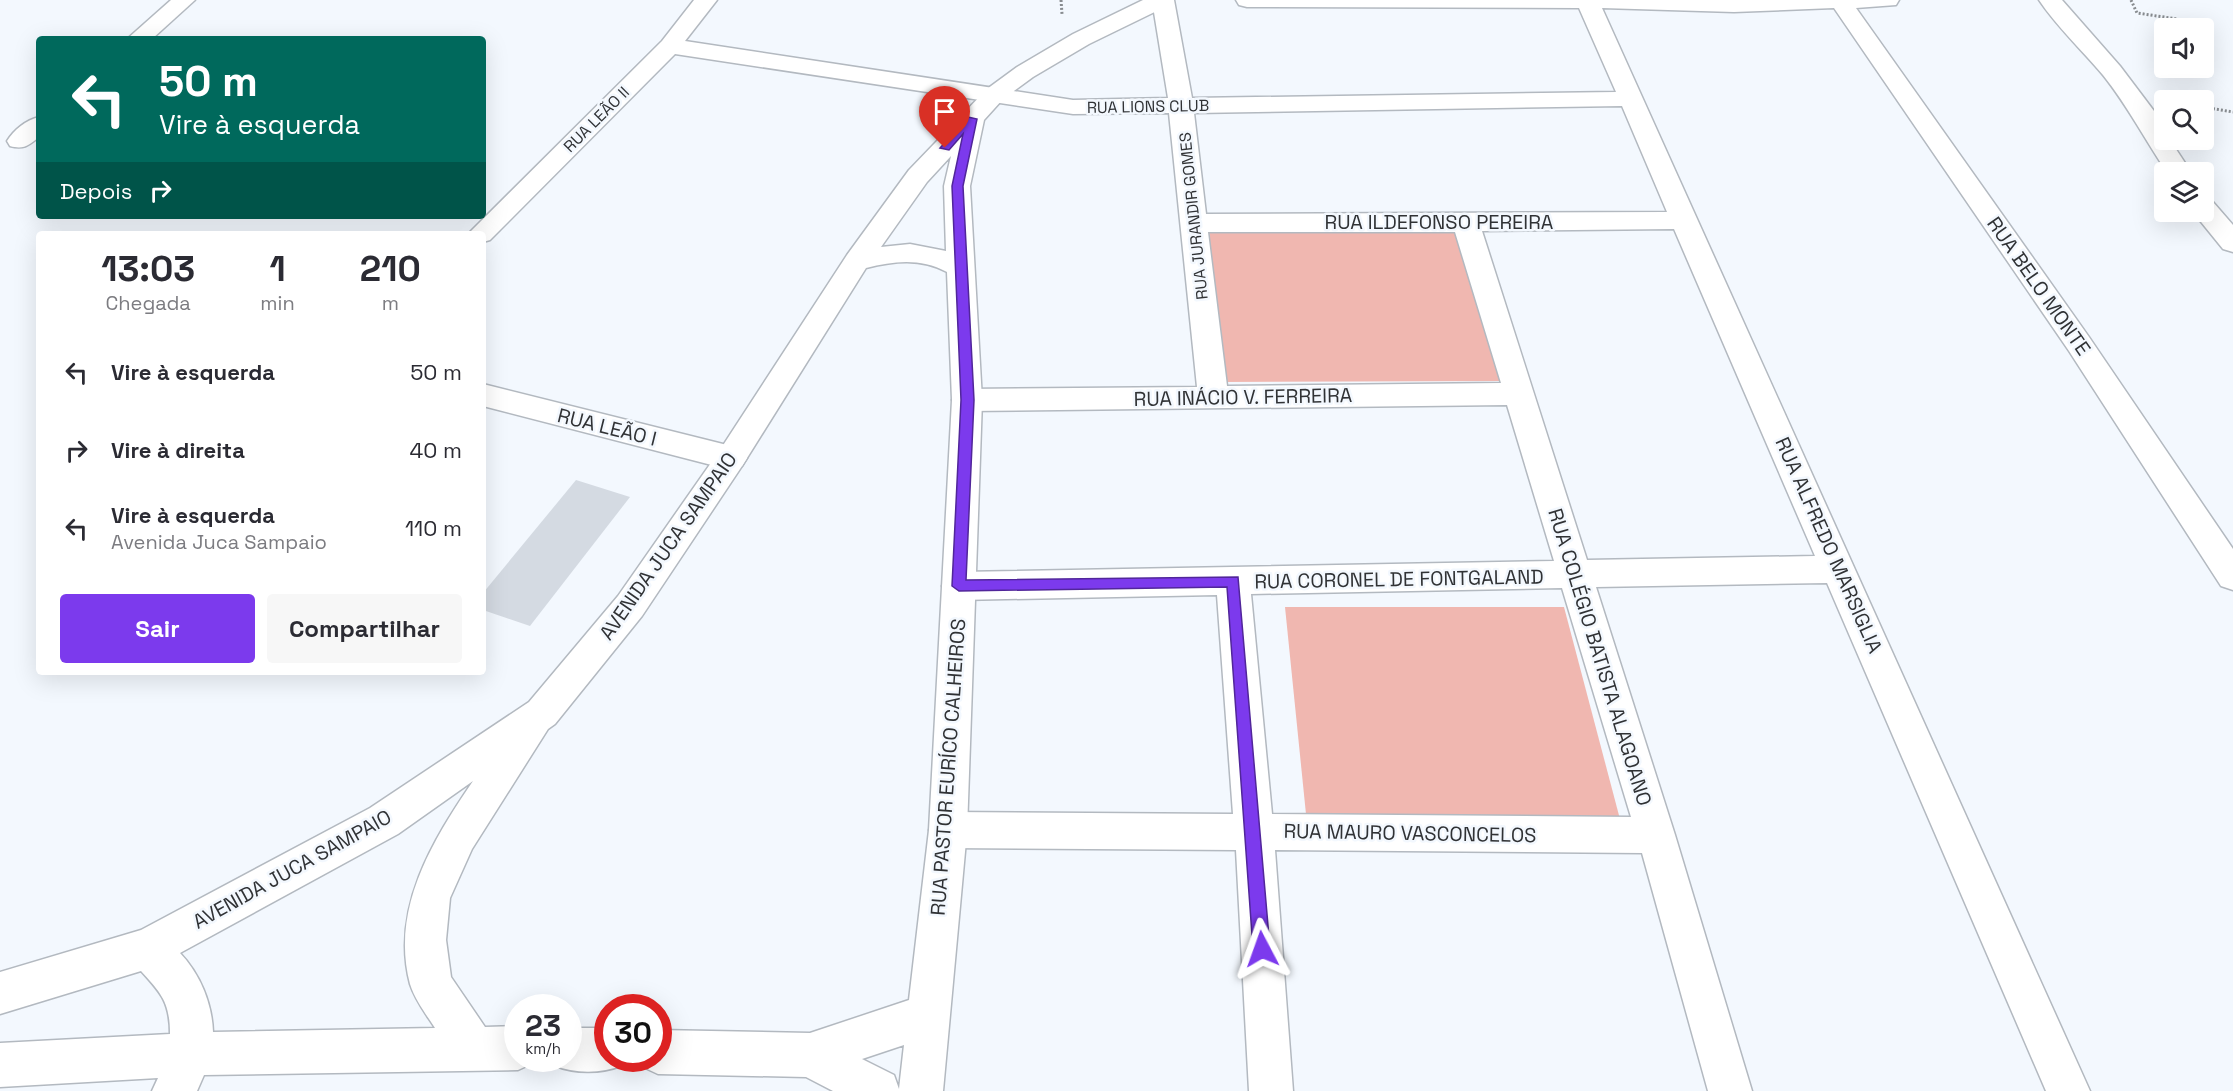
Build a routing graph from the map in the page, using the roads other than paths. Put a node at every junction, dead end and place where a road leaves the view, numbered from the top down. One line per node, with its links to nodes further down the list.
1 (184, 0): 10 (street)
2 (706, 0): 11 (street, RUA LEÃO II)
3 (1162, 0): 12 (street, AVENIDA JUCA SAMPAIO); 14 (street, RUA JURANDIR GOMES)
4 (1247, 0): 7 (street)
5 (1887, 0): 9 (street)
6 (2050, 0): 18 (street)
7 (1421, 1): 8 (street)
8 (1587, 1): 9 (street); 13 (street, RUA ALFREDO MARSIGLIA)
9 (1839, 1): 34 (street, RUA BELO MONTE)
10 (142, 36)
11 (670, 46): 12 (street, RUA LIONS CLUB); 23 (street, RUA LEÃO II)
12 (995, 94): 14 (street, RUA LIONS CLUB); 15 (street, AVENIDA JUCA SAMPAIO)
13 (1631, 99): 14 (street, RUA LIONS CLUB); 19 (street, RUA ALFREDO MARSIGLIA)
14 (1181, 106): 21 (street, RUA JURANDIR GOMES)
15 (972, 119): 25 (street, AVENIDA JUCA SAMPAIO); 26 (street, RUA PASTOR EURÍCO CALHEIROS)
16 (36, 127): 17 (street)
17 (19, 141)
18 (2172, 162)
19 (1686, 220): 22 (street, RUA ILDEFONSO PEREIRA); 32 (street, RUA ALFREDO MARSIGLIA)
20 (2214, 220): 24 (street)
21 (1193, 223): 22 (street, RUA ILDEFONSO PEREIRA); 29 (street, RUA JURANDIR GOMES)
22 (1466, 223): 27 (street, RUA COLÉGIO BATISTA ALAGOANO)
23 (484, 231)
24 (2233, 243)
25 (857, 261): 26 (street); 31 (street, AVENIDA JUCA SAMPAIO)
26 (961, 268): 30 (street, RUA PASTOR EURÍCO CALHEIROS)
27 (1520, 394): 29 (street, RUA INÁCIO V. FERREIRA); 33 (street, RUA COLÉGIO BATISTA ALAGOANO)
28 (486, 396): 31 (street, RUA LEÃO I)
29 (1213, 398): 30 (street, RUA INÁCIO V. FERREIRA)
30 (967, 400): 36 (street, RUA PASTOR EURÍCO CALHEIROS)
31 (731, 458): 37 (street, AVENIDA JUCA SAMPAIO)
32 (1840, 569): 33 (street, RUA CORONEL DE FONTGALAND); 54 (street, RUA ALFREDO MARSIGLIA)
33 (1574, 576): 35 (street, RUA CORONEL DE FONTGALAND); 40 (street, RUA COLÉGIO BATISTA ALAGOANO)
34 (2233, 576)
35 (1233, 581): 36 (street, RUA CORONEL DE FONTGALAND); 39 (street)
36 (959, 586): 38 (street, RUA PASTOR EURÍCO CALHEIROS)
37 (542, 713): 41 (street, AVENIDA JUCA SAMPAIO); 44 (street)
38 (948, 830): 39 (street, RUA MAURO VASCONCELOS); 43 (street, RUA PASTOR EURÍCO CALHEIROS)
39 (1254, 831): 40 (street, RUA MAURO VASCONCELOS); 52 (street)
40 (1656, 835): 53 (street, RUA COLÉGIO BATISTA ALAGOANO)
41 (148, 948): 42 (street, AVENIDA JUCA SAMPAIO); 49 (street)
42 (0, 993)
43 (929, 1015): 47 (street); 51 (street, RUA PASTOR EURÍCO CALHEIROS)
44 (473, 1047): 45 (street); 49 (street)
45 (504, 1048)
46 (672, 1052): 47 (street)
47 (810, 1055): 50 (street)
48 (0, 1065): 49 (street)
49 (183, 1073)
50 (878, 1091)
51 (921, 1091)
52 (1271, 1091)
53 (1730, 1091)
54 (2068, 1091)

